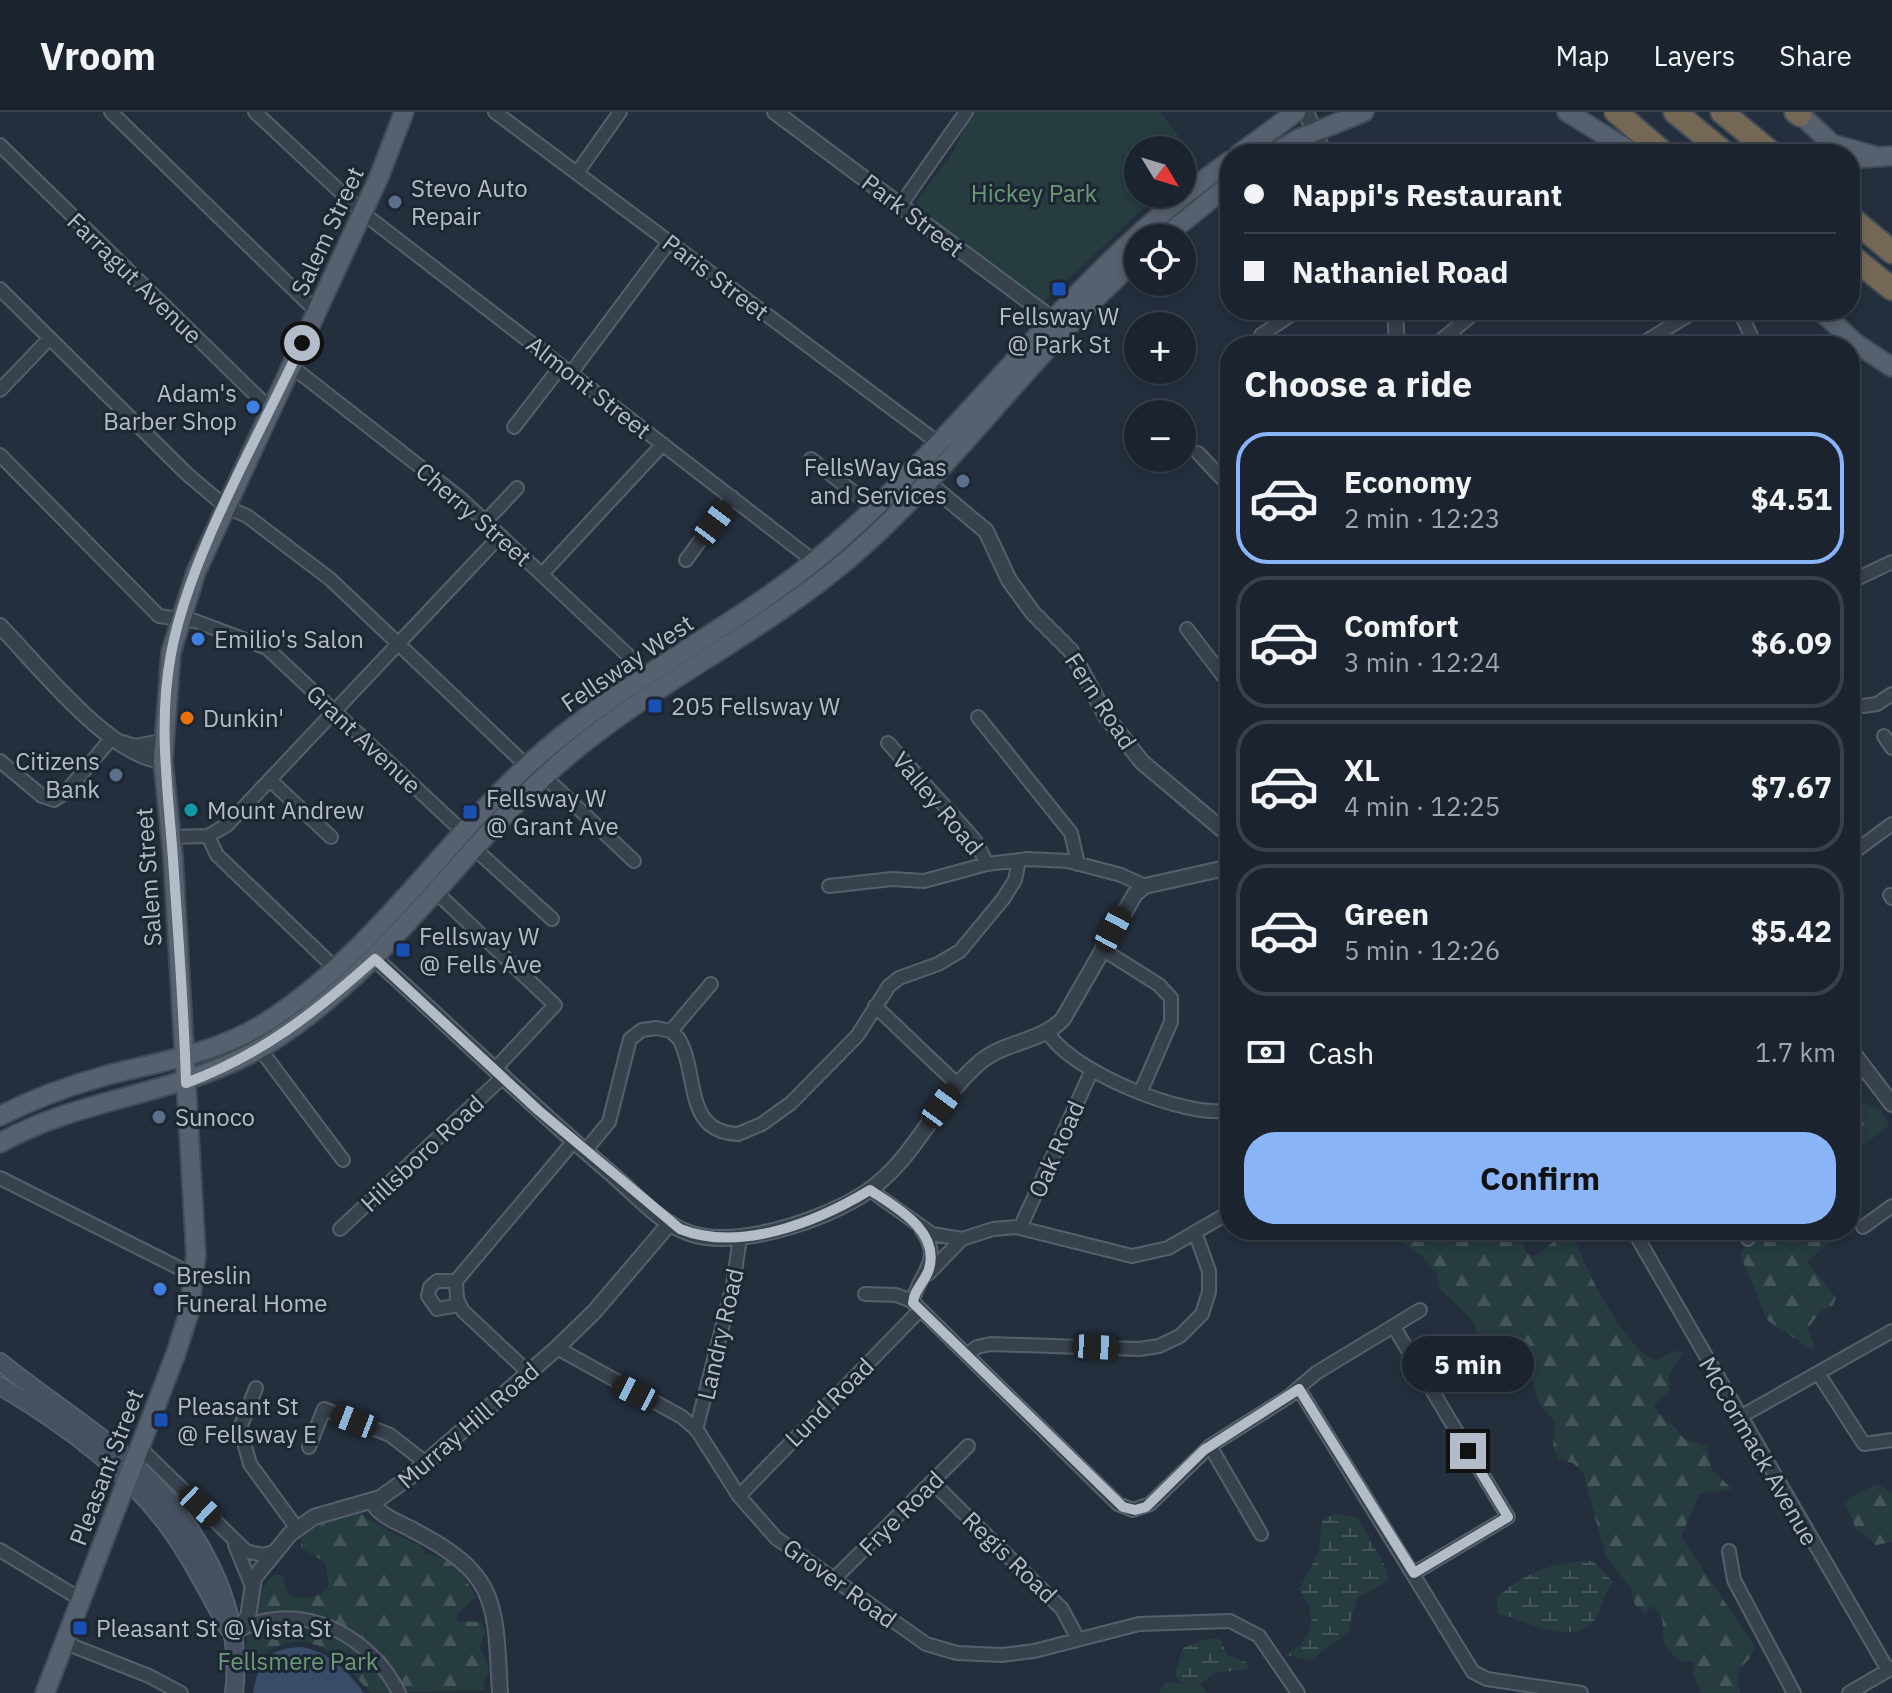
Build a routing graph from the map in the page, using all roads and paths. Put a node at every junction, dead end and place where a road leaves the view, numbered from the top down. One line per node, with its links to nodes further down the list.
1 (111, 112): 42 (street)
2 (255, 112): 33 (street, Almont Street)
3 (404, 112): 33 (main road, Salem Street)
4 (495, 112): 30 (street, Paris Street)
5 (620, 112): 30 (street)
6 (775, 112): 32 (street, Park Street)
7 (966, 112): 32 (street)
8 (1296, 112): 17 (main road)
9 (1306, 112): 16 (street)
10 (1364, 112): 16 (main road)
11 (1567, 112): 20 (main road)
12 (1616, 112): 21 (highway)
13 (1675, 112): 22 (highway)
14 (1722, 112): 23 (highway)
15 (1798, 113): 24 (main road)
16 (1315, 131): 18 (main road); 19 (street)
17 (1253, 144)
18 (1291, 144)
19 (1320, 144)
20 (1619, 144)
21 (1653, 144)
22 (1714, 144)
23 (1761, 144)
24 (1832, 144)
25 (0, 145): 58 (street, Farragut Avenue)
26 (1860, 150): 27 (main road)
27 (1886, 156): 28 (main road)
28 (1860, 160)
29 (1220, 169): 43 (main road, Fellsway West)
30 (577, 173): 36 (street, Paris Street)
31 (1220, 192): 34 (main road)
32 (900, 206): 43 (street, Park Street)
33 (363, 213): 42 (main road, Salem Street); 55 (street, Almont Street)
34 (1180, 224)
35 (1860, 225): 37 (highway)
36 (669, 242): 55 (street); 60 (street, Paris Street)
37 (1892, 252)
38 (1860, 263): 41 (highway)
39 (1124, 273): 66 (main road, Fellsway West)
40 (0, 289): 52 (street)
41 (1892, 289)
42 (317, 312): 54 (main road, Salem Street)
43 (1051, 318): 60 (main road, Fellsway West)
44 (1283, 320): 48 (street)
45 (1466, 320): 49 (street)
46 (1681, 320): 50 (street)
47 (1830, 320): 51 (main road)
48 (1261, 335)
49 (1446, 336)
50 (1654, 336)
51 (1848, 336)
52 (49, 339): 57 (street); 69 (street)
53 (1860, 347): 56 (main road)
54 (291, 366): 58 (main road, Salem Street); 71 (street, Cherry Street)
55 (566, 369): 59 (street); 61 (street, Almont Street)
56 (1892, 369)
57 (0, 390)
58 (271, 410): 69 (main road, Salem Street)
59 (514, 427)
60 (937, 442): 70 (main road, Fellsway West)
61 (663, 444): 68 (street, Almont Street); 76 (street)
62 (1198, 453): 65 (street)
63 (0, 455): 78 (street, Grant Avenue)
64 (811, 459): 70 (street)
65 (1220, 476)
66 (926, 481): 97 (main road, Fellsway West); 100 (street, Fern Road)
67 (517, 488): 71 (street)
68 (732, 497): 73 (street); 74 (street, Almont Street)
69 (226, 507): 78 (main road, Salem Street); 81 (street)
70 (874, 508): 74 (main road, Fellsway West)
71 (485, 522): 72 (street, Cherry Street)
72 (500, 536): 76 (street, Cherry Street); 81 (street)
73 (686, 560)
74 (815, 562): 83 (main road, Fellsway West)
75 (1892, 562): 77 (street)
76 (542, 574): 83 (street, Cherry Street)
77 (1860, 577)
78 (179, 621): 86 (street, Grant Avenue); 90 (main road, Salem Street)
79 (0, 626): 89 (street)
80 (1187, 629): 82 (street)
81 (399, 643): 86 (street); 95 (street)
82 (1220, 672)
83 (642, 676): 95 (main road, Fellsway West)
84 (1892, 694): 85 (street)
85 (1863, 706)
86 (334, 711): 98 (street); 101 (street, Grant Avenue)
87 (978, 717): 110 (street)
88 (1884, 736): 92 (street)
89 (111, 739): 90 (street); 94 (street); 96 (street)
90 (162, 742): 94 (main road, Salem Street)
91 (888, 743): 109 (street, Valley Road)
92 (1892, 748)
93 (0, 761): 96 (street)
94 (163, 761): 103 (main road, Salem Street)
95 (527, 766): 101 (main road, Fellsway West)
96 (6, 773)
97 (544, 776): 106 (main road, Fellsway West); 108 (street)
98 (270, 780): 102 (street); 104 (street)
99 (1890, 825): 105 (street)
100 (1220, 828)
101 (464, 833): 118 (main road, Fellsway West)
102 (208, 836): 103 (street); 118 (street)
103 (171, 837): 124 (main road, Salem Street)
104 (331, 837)
105 (1860, 848)
106 (475, 849): 114 (main road, Fellsway West); 115 (street)
107 (1019, 860): 109 (street); 110 (street); 120 (street)
108 (634, 861)
109 (987, 864): 112 (street)
110 (1078, 864): 113 (street)
111 (1220, 869): 113 (street)
112 (829, 886)
113 (1145, 886): 116 (street)
114 (437, 893): 117 (main road, Fellsway West); 127 (street, Hillsboro Road)
115 (552, 919)
116 (1102, 949): 122 (street); 130 (street)
117 (375, 959): 123 (main road, Fellsway West); 127 (street)
118 (336, 969): 124 (main road, Fellsway West)
119 (711, 984): 121 (street)
120 (875, 1006): 121 (street); 129 (street)
121 (671, 1031): 135 (street)
122 (1048, 1032): 126 (street); 129 (street)
123 (260, 1049): 128 (main road, Fellsway West); 136 (street)
124 (185, 1058): 128 (main road, Salem Street); 133 (main road, Fellsway West)
125 (1860, 1062): 131 (street)
126 (1092, 1070): 130 (street); 143 (street, Oak Road)
127 (500, 1072): 135 (street); 144 (street, Hillsboro Road)
128 (186, 1083): 134 (main road, Fellsway West); 150 (main road, Salem Street)
129 (957, 1084): 138 (street)
130 (1141, 1091): 132 (street)
131 (1892, 1104)
132 (1220, 1110)
133 (0, 1116)
134 (0, 1143)
135 (580, 1146): 141 (street); 153 (street)
136 (343, 1160)
137 (0, 1178): 151 (street)
138 (870, 1190): 145 (street); 147 (street)
139 (1892, 1206): 142 (street)
140 (1220, 1218): 146 (street)
141 (670, 1223): 147 (street); 160 (street, Murray Hill Road)
142 (1863, 1227)
143 (1020, 1228): 146 (street); 148 (street)
144 (340, 1229)
145 (921, 1229): 148 (street); 152 (street)
146 (1195, 1232): 161 (street)
147 (740, 1238): 169 (street, Landry Road)
148 (962, 1239): 152 (street, Lund Road)
149 (1639, 1240): 168 (street, McCormack Avenue)
150 (196, 1255): 151 (main road, Pleasant Street)
151 (195, 1276): 175 (main road, Pleasant Street)
152 (927, 1276): 156 (street, Lund Road)
153 (456, 1281): 155 (street); 155 (street)
154 (865, 1294): 156 (street)
155 (459, 1305): 163 (street)
156 (917, 1306): 161 (street); 177 (street, Lund Road)
157 (1420, 1310): 158 (street)
158 (1394, 1327): 167 (street); 185 (street)
159 (1892, 1331): 164 (street)
160 (557, 1348): 163 (street, Murray Hill Road); 169 (street, Grover Road)
161 (967, 1355): 172 (street)
162 (0, 1362): 175 (main road)
163 (528, 1372): 174 (street, Murray Hill Road)
164 (1818, 1373): 168 (street); 170 (street)
165 (0, 1386): 175 (main road)
166 (256, 1388): 179 (street)
167 (1299, 1389): 172 (street); 185 (street)
168 (1740, 1417): 192 (street, McCormack Avenue)
169 (696, 1430): 177 (street, Grover Road)
170 (1892, 1440)
171 (968, 1446): 176 (street, Frye Road)
172 (1210, 1446): 180 (street)
173 (309, 1447): 174 (street)
174 (426, 1463): 178 (street, Murray Hill Road)
175 (134, 1465): 181 (street); 188 (main road, Pleasant Street); 189 (main road)
176 (932, 1482): 186 (street, Frye Road); 190 (street, Regis Road)
177 (739, 1496): 186 (street, Grover Road)
178 (372, 1501): 179 (street, Murray Hill Road); 197 (street)
179 (296, 1527): 184 (street, Murray Hill Road)
180 (1261, 1534)
181 (232, 1538): 184 (street); 187 (street)
182 (0, 1550): 188 (street)
183 (1729, 1551): 200 (street)
184 (274, 1552): 187 (street, Murray Hill Road)
185 (1414, 1573): 199 (street)
186 (833, 1580): 190 (street, Grover Road)
187 (251, 1584): 189 (street, Murray Hill Road)
188 (80, 1599): 191 (main road, Pleasant Street)
189 (232, 1634): 195 (main road); 196 (street)
190 (1078, 1639): 198 (street, Grover Road)
191 (63, 1642): 193 (main road, Pleasant Street); 194 (street)
192 (1890, 1669): 201 (street)
193 (45, 1693)
194 (181, 1693)
195 (234, 1693)
196 (399, 1693)
197 (500, 1693)
198 (1298, 1693)
199 (1581, 1693)
200 (1794, 1693)
201 (1849, 1693)

